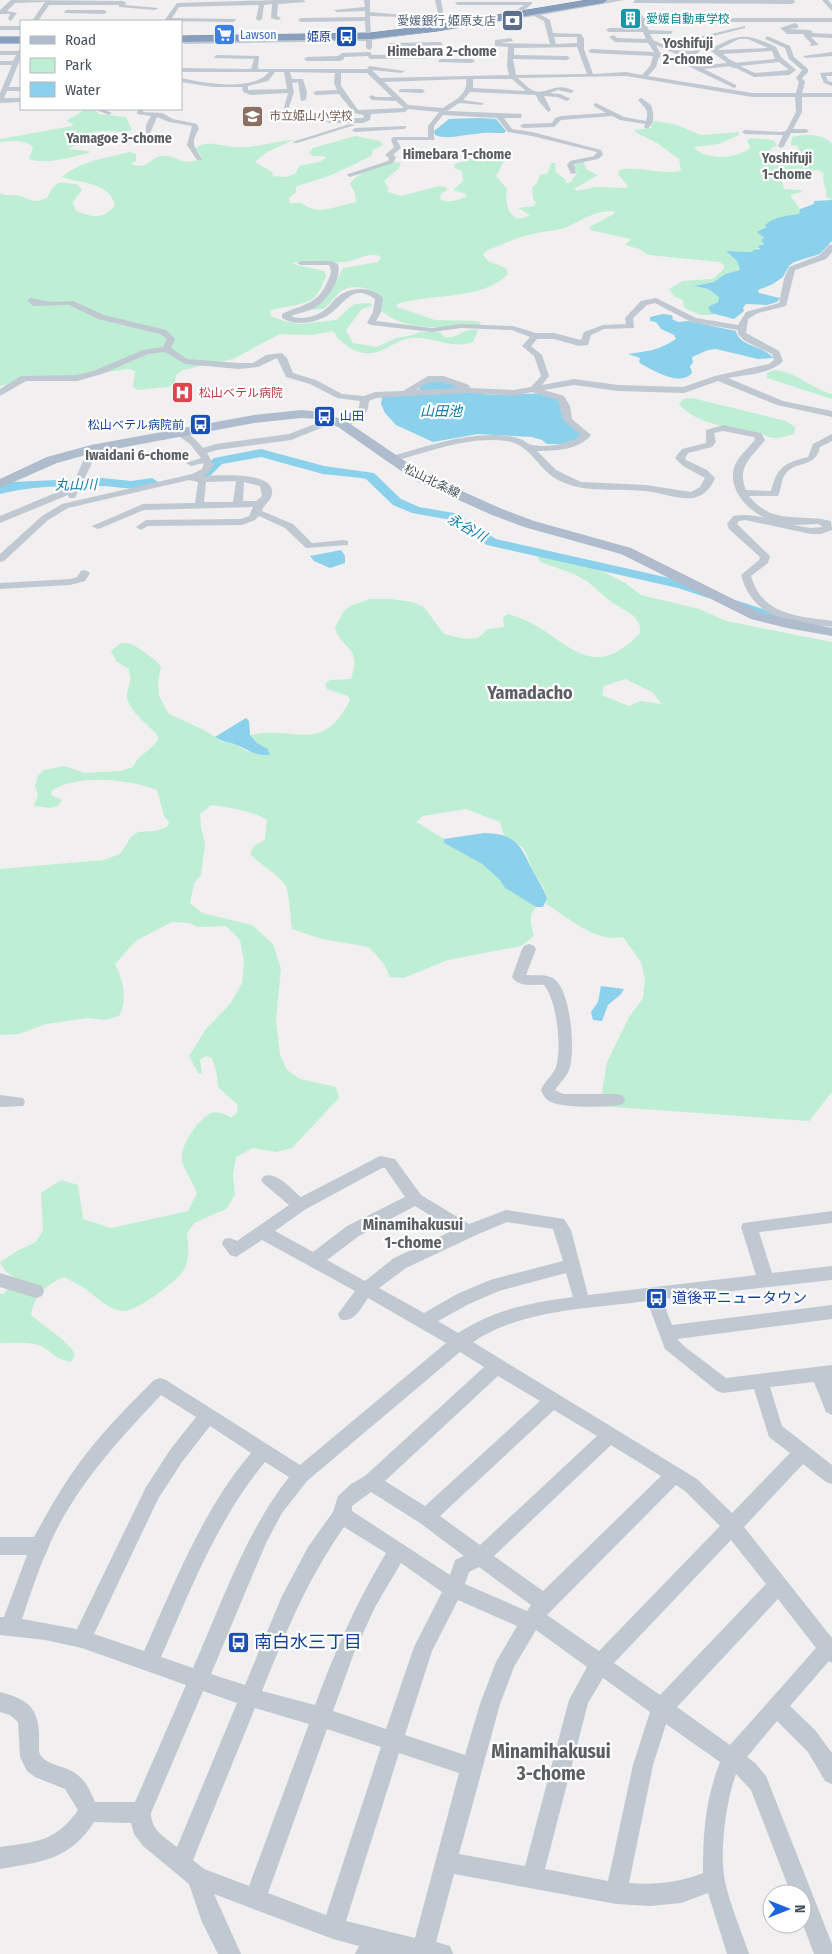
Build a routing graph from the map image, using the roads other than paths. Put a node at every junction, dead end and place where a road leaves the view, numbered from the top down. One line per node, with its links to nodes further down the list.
1 (20, 0): 24 (street); 25 (street)
2 (367, 0): 40 (street)
3 (438, 0): 70 (street)
4 (603, 0): 33 (highway)
5 (621, 0): 33 (street)
6 (758, 0): 14 (street); 15 (street)
7 (825, 0): 30 (street)
8 (72, 1): 9 (street); 25 (street)
9 (109, 1): 26 (street); 37 (street)
10 (504, 1): 21 (street); 41 (street); 46 (street)
11 (635, 1): 27 (street); 35 (street)
12 (709, 1): 13 (street); 29 (street); 39 (street); 47 (street)
13 (735, 1): 14 (street); 51 (street)
14 (748, 1): 62 (street)
15 (766, 1): 22 (street); 58 (street)
16 (176, 2): 17 (street); 54 (street)
17 (216, 2): 18 (street)
18 (240, 2): 19 (street); 55 (street)
19 (266, 2): 20 (street); 56 (street)
20 (278, 2): 32 (street); 45 (street)
21 (458, 3)
22 (789, 4)
23 (0, 6): 24 (street)
24 (8, 6): 25 (street); 36 (street)
25 (42, 8): 31 (street); 52 (street)
26 (155, 8)
27 (680, 8): 39 (street); 49 (street)
28 (339, 9): 40 (street)
29 (722, 9)
30 (832, 9)
31 (67, 10): 37 (street)
32 (302, 10): 40 (street); 42 (street); 85 (street)
33 (553, 10): 41 (highway)
34 (667, 10): 35 (street)
35 (645, 11): 57 (street)
36 (2, 12): 64 (street)
37 (104, 12): 53 (street)
38 (392, 12): 40 (street)
39 (695, 12): 47 (street); 50 (street); 67 (street)
40 (368, 14): 43 (street); 44 (street); 100 (street)
41 (527, 14): 46 (highway); 71 (street)
42 (293, 15)
43 (311, 15)
44 (402, 15)
45 (282, 17)
46 (503, 18): 70 (highway)
47 (711, 18): 51 (street)
48 (658, 19): 49 (street); 57 (street); 67 (street)
49 (678, 19): 50 (street)
50 (687, 19): 67 (street)
51 (748, 19): 62 (street); 65 (street)
52 (36, 20)
53 (105, 20)
54 (167, 20)
55 (234, 20): 61 (street); 78 (street)
56 (259, 20)
57 (642, 20): 80 (street)
58 (782, 20): 59 (street); 62 (street)
59 (791, 20): 60 (street); 77 (street)
60 (832, 20)
61 (182, 21)
62 (763, 21)
63 (614, 24): 72 (street)
64 (6, 25): 68 (street)
65 (743, 26): 69 (street); 73 (street); 79 (street)
66 (821, 26): 74 (street)
67 (689, 27)
68 (20, 28)
69 (751, 28)
70 (439, 29): 93 (highway); 109 (street)
71 (552, 30): 75 (street); 84 (street); 84 (street); 98 (street); 98 (street)
72 (609, 30): 80 (street); 92 (street)
73 (731, 30): 82 (street); 97 (street); 103 (street)
74 (830, 30)
75 (569, 32)
76 (668, 32): 80 (street)
77 (810, 32): 96 (street); 96 (street)
78 (234, 33): 87 (highway); 88 (highway)
79 (761, 34): 81 (street); 113 (street)
80 (647, 35): 92 (street); 92 (street); 97 (street); 121 (street)
81 (781, 35)
82 (743, 36): 94 (street); 95 (street)
83 (832, 36): 96 (street)
84 (579, 37): 110 (street)
85 (303, 38): 88 (highway); 89 (highway)
86 (182, 40): 87 (highway)
87 (213, 40): 88 (street); 106 (street)
88 (263, 40): 89 (street)
89 (314, 40): 100 (highway)
90 (0, 41): 91 (highway)
91 (20, 41)
92 (614, 41)
93 (420, 42): 100 (street); 100 (street); 100 (highway); 109 (street); 109 (street); 109 (street)
94 (760, 42): 95 (street); 99 (street)
95 (725, 44): 104 (street)
96 (825, 45): 113 (street)
97 (666, 46): 102 (street)
98 (511, 48): 98 (street); 128 (street)
99 (775, 49): 104 (street); 112 (street)
100 (370, 50): 114 (street); 134 (street); 135 (street); 150 (street)
101 (20, 52): 105 (street)
102 (676, 52): 103 (street); 117 (street)
103 (698, 52): 104 (street)
104 (716, 52): 120 (street)
105 (0, 53)
106 (212, 54): 111 (street); 130 (street)
107 (606, 54): 108 (street)
108 (617, 55): 110 (street); 121 (street)
109 (441, 56): 115 (street); 140 (street)
110 (582, 56): 141 (street)
111 (235, 57): 145 (street); 145 (street)
112 (778, 58): 120 (street); 122 (street); 129 (street)
113 (791, 58): 176 (street)
114 (311, 60)
115 (467, 61)
116 (322, 62): 133 (street)
117 (684, 62): 121 (street); 129 (street)
118 (0, 63): 119 (street)
119 (18, 63): 139 (street)
120 (731, 63): 126 (street)
121 (651, 64): 125 (street); 141 (street); 162 (street)
122 (786, 64): 126 (street); 126 (street)
123 (520, 65): 128 (street)
124 (478, 69): 128 (street)
125 (627, 69)
126 (741, 69)
127 (182, 70): 130 (street)
128 (511, 70): 137 (street); 141 (street); 151 (street); 171 (street)
129 (695, 70): 142 (street)
130 (212, 71): 145 (street); 158 (street)
131 (273, 71): 132 (street); 145 (street); 145 (street)
132 (287, 71): 133 (street); 154 (street)
133 (324, 71): 134 (street)
134 (338, 71): 174 (street)
135 (402, 71)
136 (830, 71): 157 (street)
137 (534, 72)
138 (417, 73): 140 (street)
139 (15, 74): 143 (street); 178 (street)
140 (450, 75): 144 (street); 148 (street)
141 (591, 75)
142 (712, 75): 149 (street); 155 (street)
143 (1, 77)
144 (471, 77): 151 (street); 165 (street)
145 (250, 78): 158 (street); 166 (street); 167 (street)
146 (736, 78): 155 (street)
147 (370, 79): 150 (street)
148 (398, 79): 150 (street); 168 (street)
149 (698, 79)
150 (379, 80): 160 (street)
151 (498, 80): 152 (street)
152 (505, 80)
153 (182, 81): 158 (street)
154 (289, 81): 167 (street); 182 (street)
155 (722, 82): 175 (street)
156 (764, 83): 175 (street)
157 (832, 84)
158 (214, 86)
159 (380, 89): 160 (street)
160 (388, 89): 189 (street)
161 (570, 89): 172 (street)
162 (715, 89): 173 (street); 175 (street)
163 (811, 89): 176 (street)
164 (20, 90): 178 (street)
165 (468, 90): 171 (street); 179 (street)
166 (231, 91)
167 (291, 91): 203 (street)
168 (401, 91): 169 (street); 189 (street)
169 (422, 91)
170 (316, 93): 174 (street)
171 (531, 93): 172 (street)
172 (540, 94): 180 (street); 194 (street)
173 (709, 94)
174 (342, 95): 183 (street); 198 (street)
175 (768, 95): 176 (street)
176 (799, 95): 177 (street); 187 (street); 212 (street)
177 (832, 95)
178 (2, 99): 181 (street); 188 (street)
179 (460, 99): 186 (street); 195 (street)
180 (568, 99)
181 (20, 100)
182 (303, 100)
183 (324, 100)
184 (641, 100): 201 (street)
185 (372, 101): 189 (street)
186 (481, 101)
187 (814, 102)
188 (20, 104)
189 (402, 105): 195 (street); 198 (street)
190 (596, 105): 201 (street)
191 (490, 108): 195 (street)
192 (100, 110): 197 (street)
193 (140, 110): 196 (street)
194 (548, 110)
195 (444, 111): 200 (street); 219 (street)
196 (153, 112): 214 (street); 217 (street)
197 (109, 113)
198 (367, 113): 203 (street)
199 (522, 113): 200 (street)
200 (504, 114): 205 (street)
201 (613, 114): 202 (street)
202 (581, 117): 205 (street); 209 (street)
203 (364, 121): 204 (street)
204 (356, 124): 207 (street); 208 (street)
205 (506, 125): 218 (street)
206 (761, 125): 212 (street)
207 (344, 127): 208 (street); 215 (street)
208 (404, 127): 211 (street)
209 (570, 127)
210 (749, 127): 212 (street)
211 (414, 128)
212 (789, 131): 213 (street); 216 (street)
213 (806, 131)
214 (148, 132)
215 (295, 142)
216 (781, 146)
217 (199, 159)
218 (573, 174)
219 (350, 175)
220 (832, 247): 223 (street)
221 (301, 263): 224 (street)
222 (36, 304): 225 (street)
223 (742, 328): 224 (street); 226 (street)
224 (535, 336): 227 (street)
225 (166, 349): 228 (street); 229 (street)
226 (718, 378): 227 (street); 230 (street)
227 (533, 390): 229 (street); 234 (street)
228 (0, 393)
229 (366, 399): 231 (street)
230 (832, 414)
231 (337, 422): 232 (main road, 松山北条線); 236 (street); 237 (main road, 松山北条線)
232 (180, 433): 235 (main road, 松山北条線); 236 (street)
233 (832, 437): 245 (street)
234 (531, 448): 237 (street); 245 (street)
235 (91, 449): 243 (main road, 松山北条線); 244 (street)
236 (200, 452): 238 (street)
237 (391, 459): 259 (main road, 松山北条線)
238 (207, 460): 239 (street); 240 (street)
239 (191, 463)
240 (189, 477): 246 (street); 249 (street)
241 (202, 483): 248 (street)
242 (240, 483): 247 (street)
243 (0, 484)
244 (75, 488): 246 (street); 250 (street)
245 (742, 493): 258 (street)
246 (70, 504): 254 (street)
247 (238, 505): 248 (street); 249 (street)
248 (200, 506): 251 (street)
249 (258, 508): 252 (street); 253 (street)
250 (0, 520)
251 (96, 526)
252 (141, 527)
253 (344, 543)
254 (5, 551): 255 (street)
255 (0, 558)
256 (85, 573): 257 (street)
257 (0, 586)
258 (832, 624)
259 (832, 632)
260 (529, 949): 261 (street)
261 (618, 1100)
262 (0, 1101): 263 (street)
263 (18, 1102)
264 (269, 1180): 266 (street)
265 (415, 1199): 266 (street); 268 (street); 271 (street)
266 (300, 1205): 269 (street)
267 (832, 1217): 275 (street)
268 (468, 1231): 272 (street); 276 (street)
269 (262, 1232): 270 (street); 271 (street)
270 (230, 1244)
271 (314, 1261): 276 (street)
272 (571, 1265): 279 (street); 282 (street)
273 (832, 1273): 275 (street)
274 (0, 1280): 277 (street)
275 (766, 1281): 278 (street)
276 (366, 1290): 281 (street); 282 (street)
277 (36, 1291)
278 (652, 1293): 279 (street); 283 (street)
279 (582, 1302): 284 (street)
280 (832, 1312): 283 (street)
281 (346, 1314)
282 (424, 1321): 284 (street)
283 (666, 1333): 287 (street)
284 (459, 1342): 285 (street); 294 (street)
285 (496, 1367): 288 (street); 297 (street)
286 (826, 1373): 287 (street); 289 (street)
287 (760, 1382): 293 (street)
288 (552, 1401): 291 (street); 299 (street)
289 (832, 1407)
290 (208, 1415): 292 (street); 302 (street); 309 (street)
291 (609, 1436): 295 (street); 304 (street)
292 (263, 1451): 294 (street); 311 (street)
293 (802, 1453): 296 (street); 300 (street)
294 (301, 1475): 313 (street)
295 (674, 1475): 300 (street); 307 (street)
296 (832, 1476)
297 (372, 1482): 298 (street); 299 (street)
298 (342, 1514): 303 (street); 314 (street)
299 (426, 1517): 304 (street)
300 (731, 1525): 305 (street); 312 (street)
301 (0, 1546): 302 (street)
302 (39, 1546): 308 (street)
303 (398, 1550): 306 (street); 318 (street)
304 (480, 1557): 306 (street); 307 (street)
305 (779, 1584): 310 (street); 317 (street)
306 (454, 1589): 307 (street); 319 (street)
307 (536, 1614): 312 (street); 321 (street)
308 (5, 1626): 309 (street)
309 (82, 1639): 311 (street)
310 (830, 1650): 316 (street)
311 (149, 1662): 313 (street)
312 (598, 1665): 317 (street); 328 (street)
313 (198, 1678): 314 (street); 324 (street)
314 (250, 1697): 318 (street); 327 (street)
315 (0, 1702): 323 (street)
316 (776, 1707): 320 (street); 322 (street)
317 (662, 1709): 320 (street); 331 (street)
318 (321, 1717): 319 (street); 332 (street)
319 (392, 1742): 321 (street); 334 (street)
320 (732, 1758): 329 (street); 330 (street)
321 (471, 1768): 326 (street)
322 (832, 1774)
323 (89, 1812): 324 (street); 325 (street)
324 (141, 1813): 327 (street)
325 (0, 1858)
326 (446, 1862): 328 (street); 336 (street)
327 (189, 1871): 332 (street); 337 (street)
328 (532, 1878): 331 (street)
329 (714, 1880): 331 (street); 338 (street)
330 (798, 1884)
331 (616, 1893)
332 (254, 1900): 334 (street)
333 (812, 1920): 339 (street)
334 (333, 1928): 335 (street)
335 (375, 1948): 336 (street)
336 (429, 1953)
337 (230, 1954)
338 (738, 1954)
339 (825, 1954)

